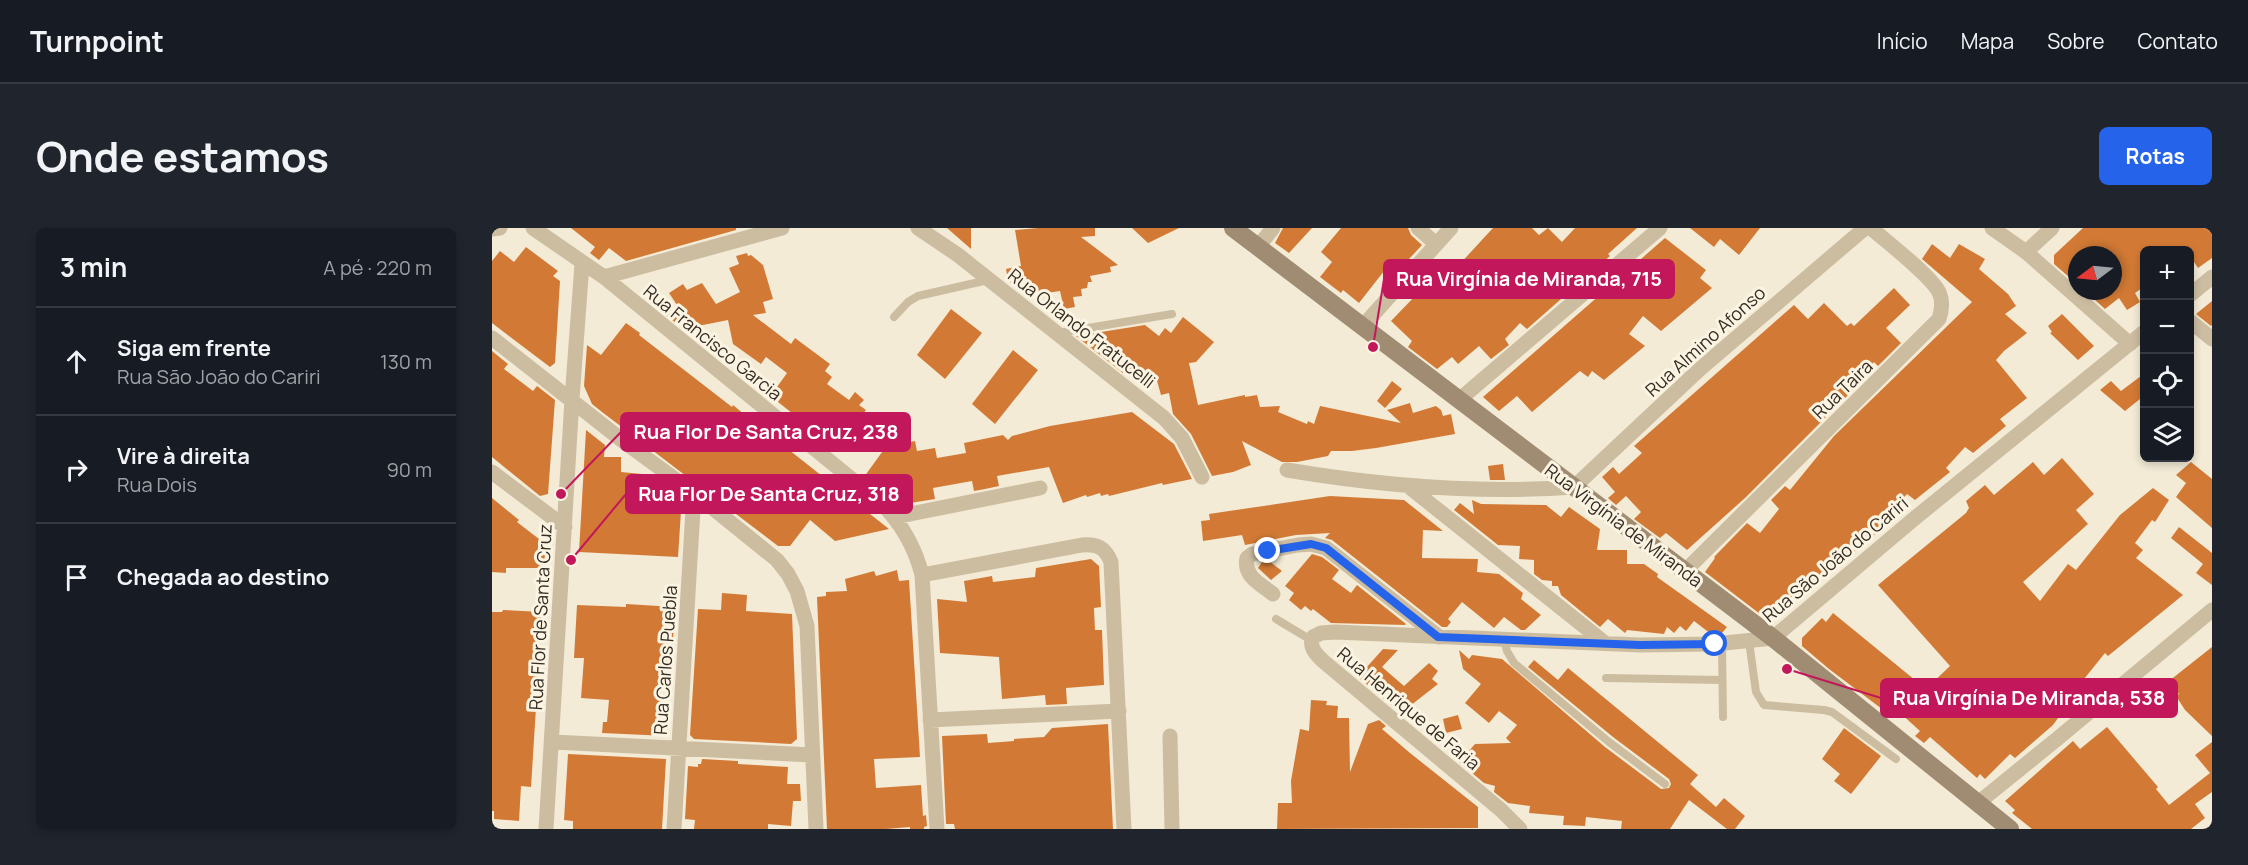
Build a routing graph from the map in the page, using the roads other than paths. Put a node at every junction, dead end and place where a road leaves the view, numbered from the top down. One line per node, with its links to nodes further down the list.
1 (500, 228): 14 (street)
2 (534, 228): 18 (street, Rua Francisco Garcia)
3 (782, 228): 19 (street)
4 (918, 228): 21 (street, Rua Orlando Fratucelli)
5 (1233, 228): 16 (street, Rua Virgínia de Miranda)
6 (1273, 228): 16 (street)
7 (1418, 228): 15 (street)
8 (1452, 228): 15 (street)
9 (1660, 228): 33 (street)
10 (1865, 228): 38 (street, Rua Almino Afonso)
11 (1871, 228): 43 (street, Rua Taira)
12 (1992, 228): 17 (street)
13 (2052, 228): 17 (street)
14 (492, 230)
15 (1436, 244): 26 (street)
16 (1258, 247): 26 (street, Rua Virgínia de Miranda)
17 (2026, 252): 31 (street)
18 (582, 264): 19 (street, Rua Francisco Garcia); 32 (street, Rua Flor de Santa Cruz)
19 (604, 277): 41 (street, Rua Francisco Garcia)
20 (2212, 277): 22 (street)
21 (988, 279): 24 (lane); 27 (street, Rua Orlando Fratucelli)
22 (2194, 292)
23 (1172, 314): 27 (lane)
24 (894, 317)
25 (2194, 324): 30 (street)
26 (1362, 327): 33 (street, Rua Virgínia de Miranda)
27 (1058, 333): 36 (street, Rua Orlando Fratucelli)
28 (2140, 336): 31 (street, Rua São João do Cariri)
29 (492, 338): 32 (street)
30 (2212, 339)
31 (2130, 344): 49 (street, Rua São João do Cariri)
32 (572, 399): 40 (street); 42 (street, Rua Flor de Santa Cruz)
33 (1460, 400): 38 (street, Rua Virgínia de Miranda)
34 (1287, 470): 37 (street)
35 (492, 472): 42 (street)
36 (1202, 477)
37 (1408, 486): 38 (street); 53 (street)
38 (1574, 487): 43 (street, Rua Virgínia de Miranda)
39 (1040, 488): 41 (street)
40 (694, 493): 62 (street, Rua Carlos Puebla); 63 (street)
41 (896, 518): 44 (street, Rua Francisco Garcia)
42 (565, 527): 61 (street, Rua Flor de Santa Cruz)
43 (1685, 571): 49 (street, Rua Virgínia de Miranda)
44 (921, 575): 57 (street); 59 (street, Rua Francisco Garcia)
45 (1273, 594): 48 (street)
46 (2212, 609): 66 (street)
47 (1276, 619): 50 (lane, Rua Henrique de Faria)
48 (1438, 637): 50 (street, Rua São João do Cariri); 51 (street, Rua São João do Cariri)
49 (1773, 638): 52 (street, Rua São João do Cariri); 66 (street, Rua Virgínia de Miranda)
50 (1311, 640): 73 (street, Rua Henrique de Faria)
51 (1504, 640): 53 (street, Rua São João do Cariri); 65 (lane)
52 (1749, 641): 54 (street, Rua São João do Cariri); 64 (lane)
53 (1605, 643): 54 (street, Rua São João do Cariri)
54 (1722, 644): 56 (lane)
55 (1606, 678): 56 (lane)
56 (1722, 680): 58 (lane)
57 (1119, 711): 59 (street); 71 (street)
58 (1723, 717)
59 (930, 720): 70 (street, Rua Francisco Garcia)
60 (1170, 736): 72 (street)
61 (553, 742): 62 (street); 67 (street, Rua Flor de Santa Cruz)
62 (679, 749): 63 (street); 68 (street, Rua Carlos Puebla)
63 (812, 755): 69 (street)
64 (1896, 759)
65 (1665, 784)
66 (1977, 803): 74 (street, Rua Virgínia de Miranda)
67 (546, 829)
68 (674, 829)
69 (816, 829)
70 (937, 829)
71 (1124, 829)
72 (1173, 829)
73 (1520, 829)
74 (2010, 829)

